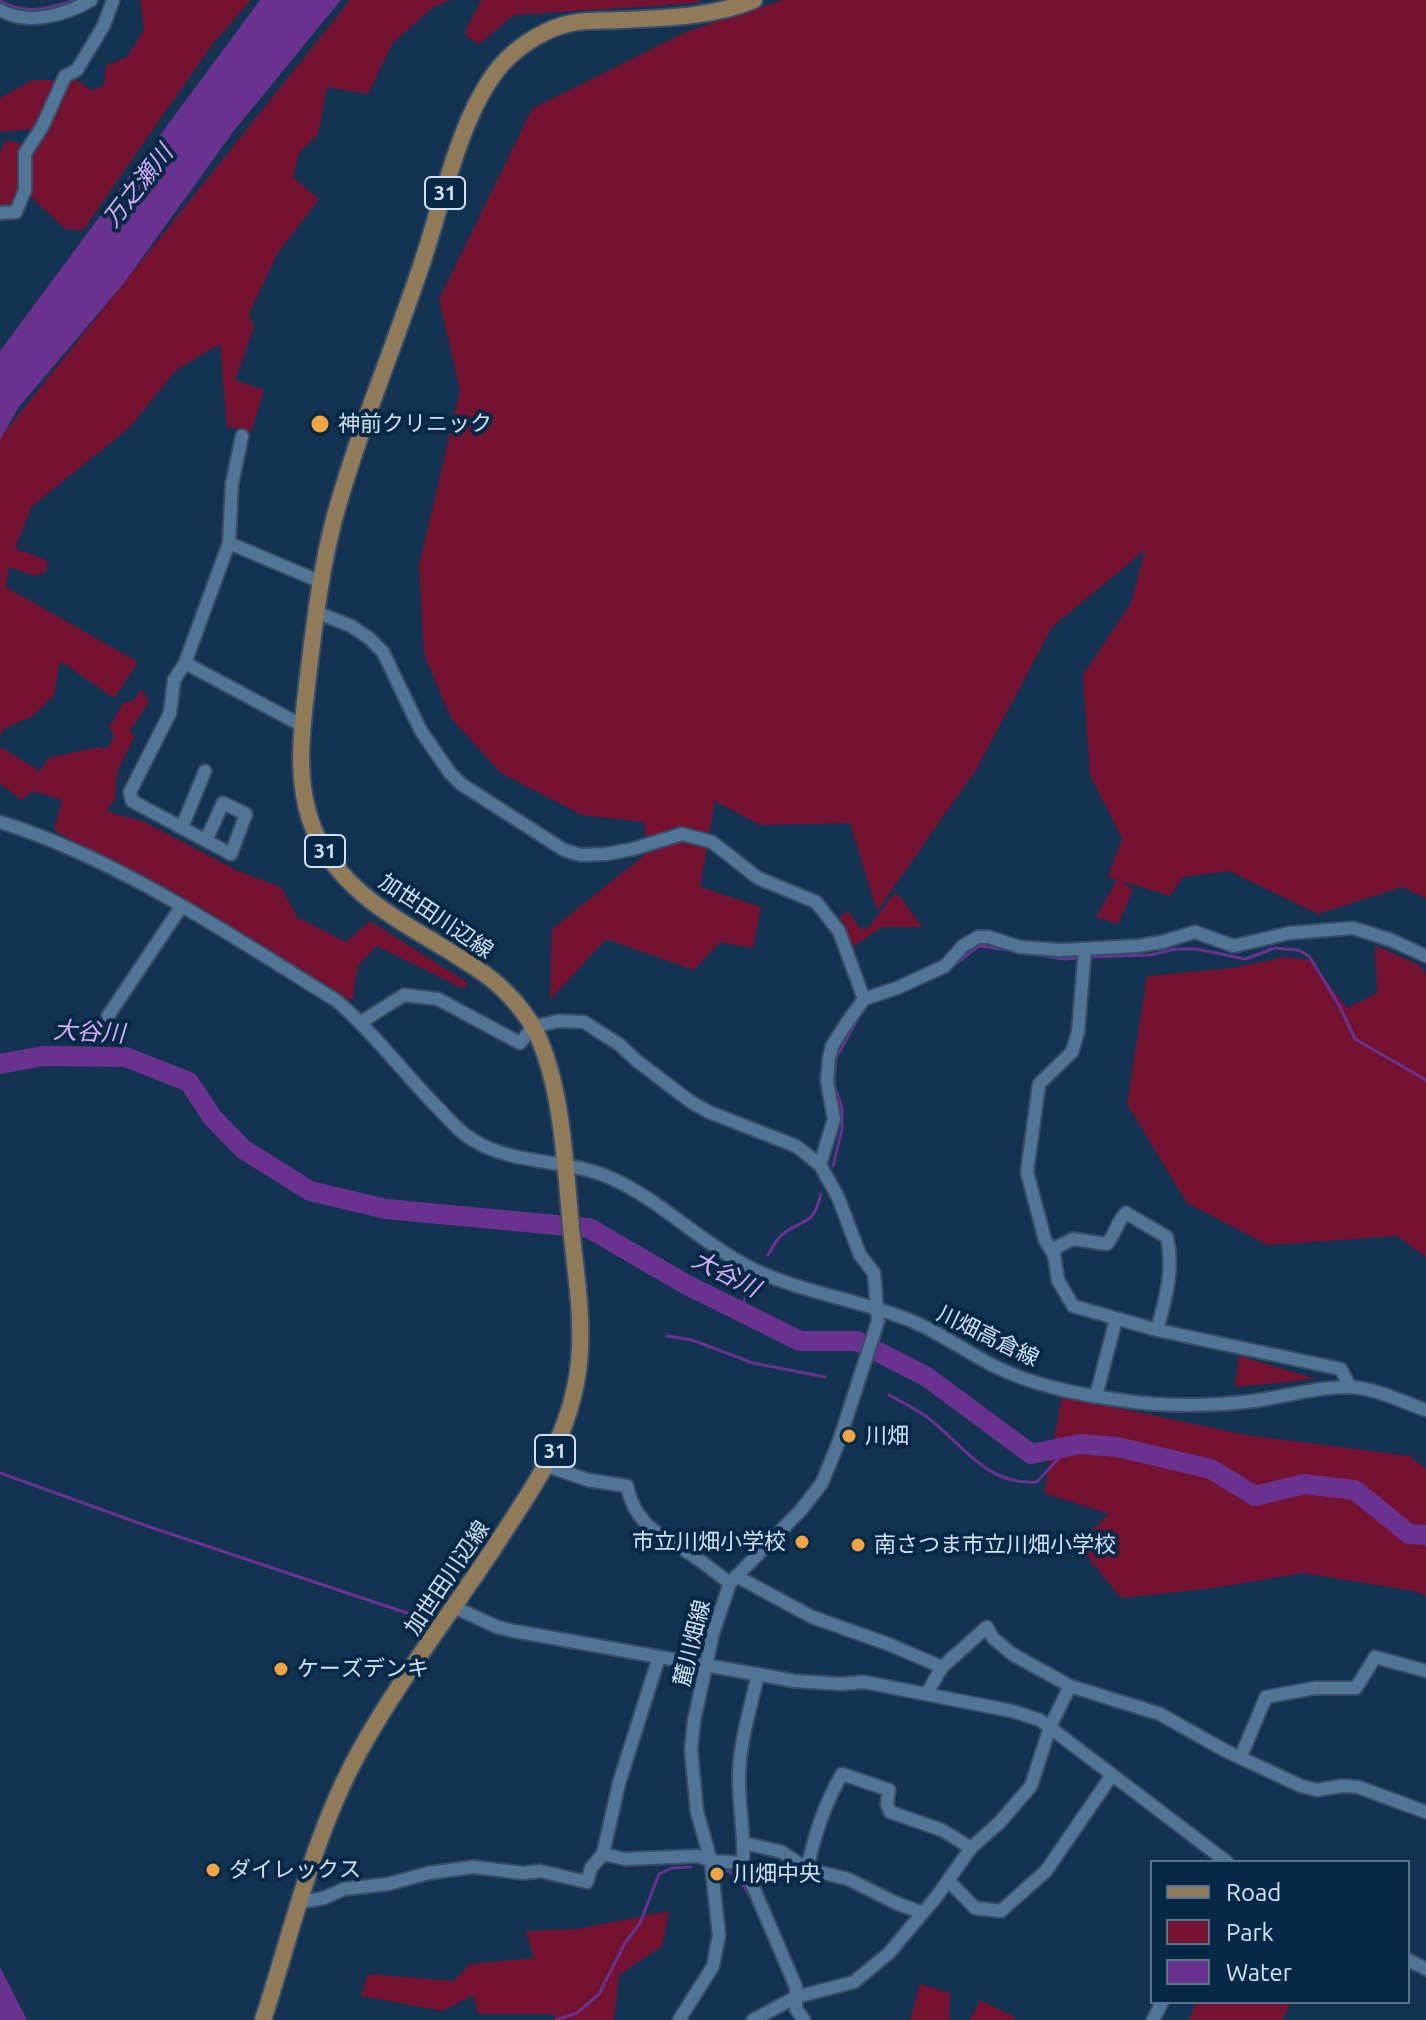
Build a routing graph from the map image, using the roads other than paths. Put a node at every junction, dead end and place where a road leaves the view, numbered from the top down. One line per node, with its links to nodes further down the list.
1 (91, 0): 4 (street)
2 (113, 0): 5 (street)
3 (754, 0): 8 (main road, 加世田川辺線 / 31)
4 (0, 10)
5 (0, 213)
6 (242, 436): 7 (street)
7 (229, 543): 8 (street); 10 (street)
8 (321, 582): 9 (main road, 加世田川辺線 / 31)
9 (316, 612): 11 (main road, 加世田川辺線 / 31); 19 (street)
10 (185, 663): 11 (street); 14 (street)
11 (303, 726): 22 (main road, 加世田川辺線 / 31)
12 (205, 771): 14 (street)
13 (0, 822): 16 (street, 川畑高倉線)
14 (182, 827): 15 (street)
15 (206, 840)
16 (181, 907): 20 (street); 21 (street, 川畑高倉線)
17 (1085, 955): 18 (street); 19 (street); 25 (street)
18 (1426, 956)
19 (864, 999): 23 (street)
20 (108, 1016)
21 (361, 1022): 22 (street); 24 (street, 川畑高倉線)
22 (533, 1027): 23 (street); 24 (main road, 加世田川辺線 / 31)
23 (820, 1165): 26 (street)
24 (565, 1171): 26 (street, 川畑高倉線); 32 (main road, 加世田川辺線 / 31)
25 (1051, 1250): 27 (street); 28 (street)
26 (878, 1315): 30 (street, 川畑高倉線); 33 (street, 麓川畑線)
27 (1116, 1319): 28 (street); 30 (street)
28 (1157, 1330): 29 (street)
29 (1350, 1387): 30 (street, 川畑高倉線); 31 (street, 川畑高倉線)
30 (1096, 1396)
31 (1426, 1410)
32 (547, 1466): 33 (street); 34 (main road, 加世田川辺線 / 31)
33 (733, 1580): 36 (street, 麓川畑線); 37 (street)
34 (454, 1607): 35 (street); 54 (main road, 加世田川辺線 / 31)
35 (659, 1657): 36 (street); 48 (street)
36 (705, 1664): 39 (street); 50 (street, 麓川畑線)
37 (942, 1667): 40 (street); 41 (street)
38 (1426, 1671): 43 (street)
39 (758, 1674): 41 (street); 46 (street)
40 (1070, 1686): 42 (street); 43 (street)
41 (927, 1693): 42 (street)
42 (1050, 1727): 44 (street); 47 (street)
43 (1241, 1756): 45 (street)
44 (1112, 1775): 49 (street); 53 (street)
45 (1426, 1812)
46 (744, 1843): 51 (street); 52 (street)
47 (971, 1848): 52 (street); 53 (street)
48 (603, 1854): 50 (street); 54 (street)
49 (1224, 1860)
50 (711, 1861): 51 (street); 58 (street, 麓川畑線)
51 (743, 1863): 56 (street)
52 (807, 1869): 55 (street)
53 (948, 1880): 55 (street)
54 (301, 1902): 57 (main road, 加世田川辺線 / 31)
55 (923, 1913): 56 (street)
56 (796, 1997): 59 (street); 60 (street)
57 (263, 2020)
58 (679, 2020)
59 (753, 2020)
60 (804, 2020)

